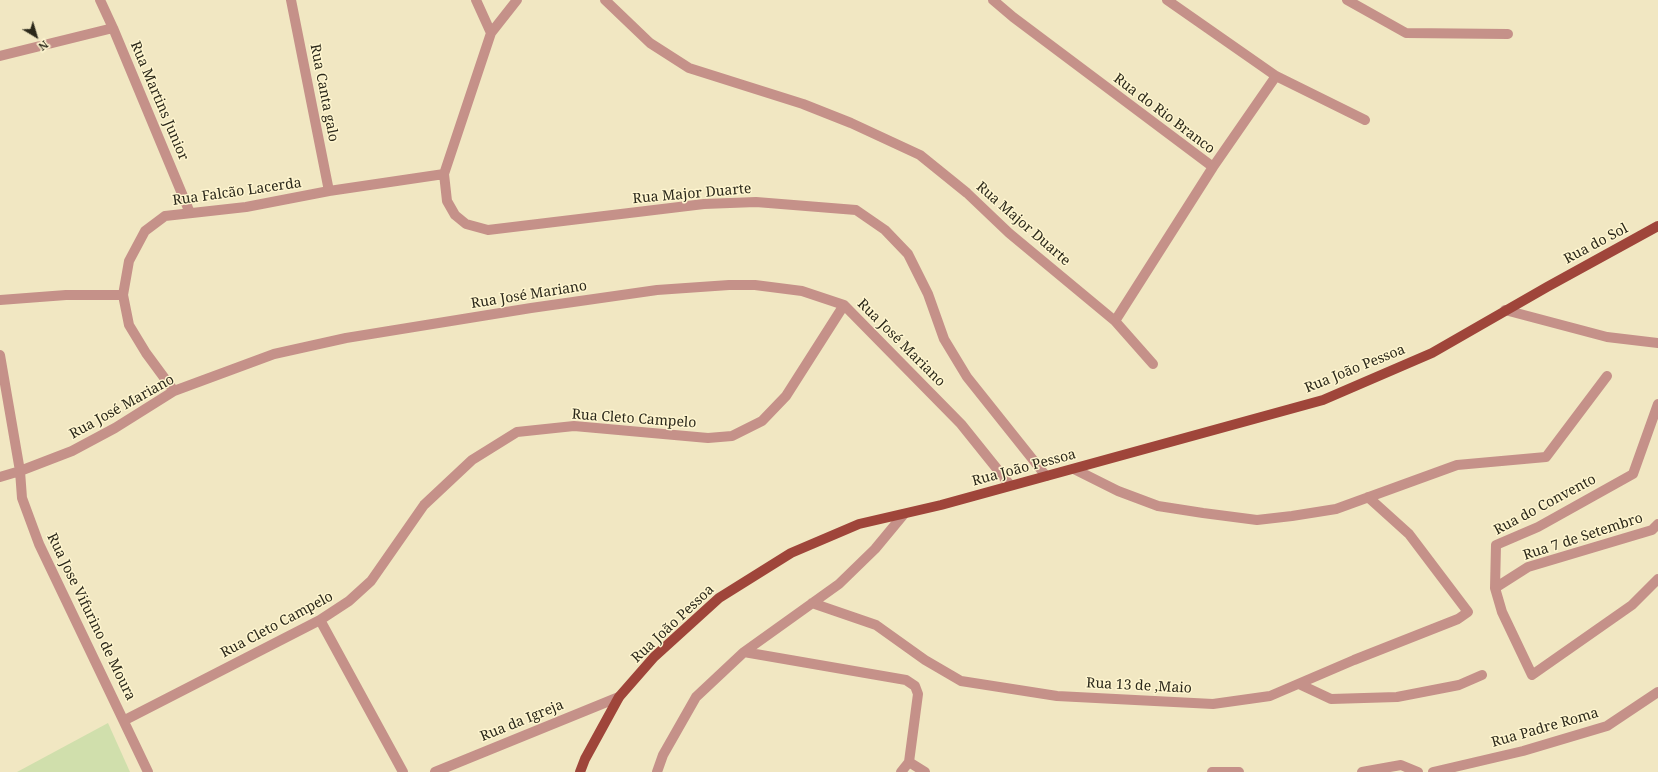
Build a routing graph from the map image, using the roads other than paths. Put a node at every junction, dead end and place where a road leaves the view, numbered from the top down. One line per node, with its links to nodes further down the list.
1 (100, 0): 9 (street, Rua Martins Junior)
2 (291, 0): 17 (street, Rua Canta galo)
3 (476, 0): 10 (street)
4 (517, 0): 10 (street)
5 (605, 0): 25 (street, Rua Major Duarte)
6 (993, 0): 15 (street, Rua do Rio Branco)
7 (1167, 0): 13 (street)
8 (1347, 0): 11 (street)
9 (113, 28): 12 (street); 18 (street, Rua Martins Junior)
10 (491, 33): 16 (street, Rua Major Duarte)
11 (1508, 34)
12 (0, 56)
13 (1276, 76): 14 (street); 15 (street)
14 (1364, 120)
15 (1213, 167): 25 (street, Rua do Rio Branco)
16 (444, 174): 17 (street, Rua Falcão Lacerda); 34 (street, Rua Major Duarte)
17 (330, 191): 18 (street, Rua Falcão Lacerda)
18 (190, 213): 21 (street, Rua Falcão Lacerda)
19 (1658, 226): 20 (main road, Rua do Sol)
20 (1547, 286): 24 (main road, Rua João Pessoa)
21 (123, 295): 22 (street); 30 (street, Rua Falcão Lacerda)
22 (0, 300)
23 (844, 305): 30 (street, Rua José Mariano); 36 (street, Rua José Mariano); 43 (street, Rua Cleto Campelo)
24 (1505, 310): 26 (street); 32 (main road, Rua João Pessoa)
25 (1115, 321): 28 (street, Rua Major Duarte)
26 (1658, 344)
27 (0, 355): 33 (street, Rua Jose Vifurino de Moura)
28 (1153, 364)
29 (1607, 376): 37 (street)
30 (174, 391): 33 (street, Rua José Mariano)
31 (1658, 404): 41 (street, Rua do Convento)
32 (1074, 469): 34 (main road, Rua João Pessoa); 37 (street)
33 (20, 471): 35 (street, Rua José Mariano); 49 (street, Rua Jose Vifurino de Moura)
34 (1046, 476): 36 (main road, Rua João Pessoa)
35 (0, 477)
36 (1010, 485): 38 (main road, Rua João Pessoa)
37 (1368, 497): 46 (street, Rua 13 de ,Maio)
38 (904, 514): 42 (street); 48 (main road, Rua João Pessoa)
39 (1658, 524): 41 (street, Rua 7 de Setembro)
40 (1658, 579): 41 (street, Rua do Convento)
41 (1495, 588)
42 (812, 603): 44 (street); 46 (street, Rua 13 de ,Maio)
43 (320, 620): 49 (street, Rua Cleto Campelo); 52 (street)
44 (744, 652): 50 (street); 55 (street)
45 (1482, 675): 46 (street)
46 (1299, 684)
47 (1658, 692): 62 (street, Rua Padre Roma)
48 (619, 697): 53 (street, Rua da Igreja); 54 (main road, Rua João Pessoa)
49 (124, 720): 51 (street, Rua Jose Vifurino de Moura)
50 (909, 762): 56 (street); 57 (street)
51 (148, 772)
52 (403, 772)
53 (435, 772)
54 (580, 772)
55 (657, 772)
56 (901, 772)
57 (925, 772)
58 (1212, 772): 59 (street)
59 (1239, 772)
60 (1362, 772): 61 (street)
61 (1418, 772)
62 (1433, 772)

